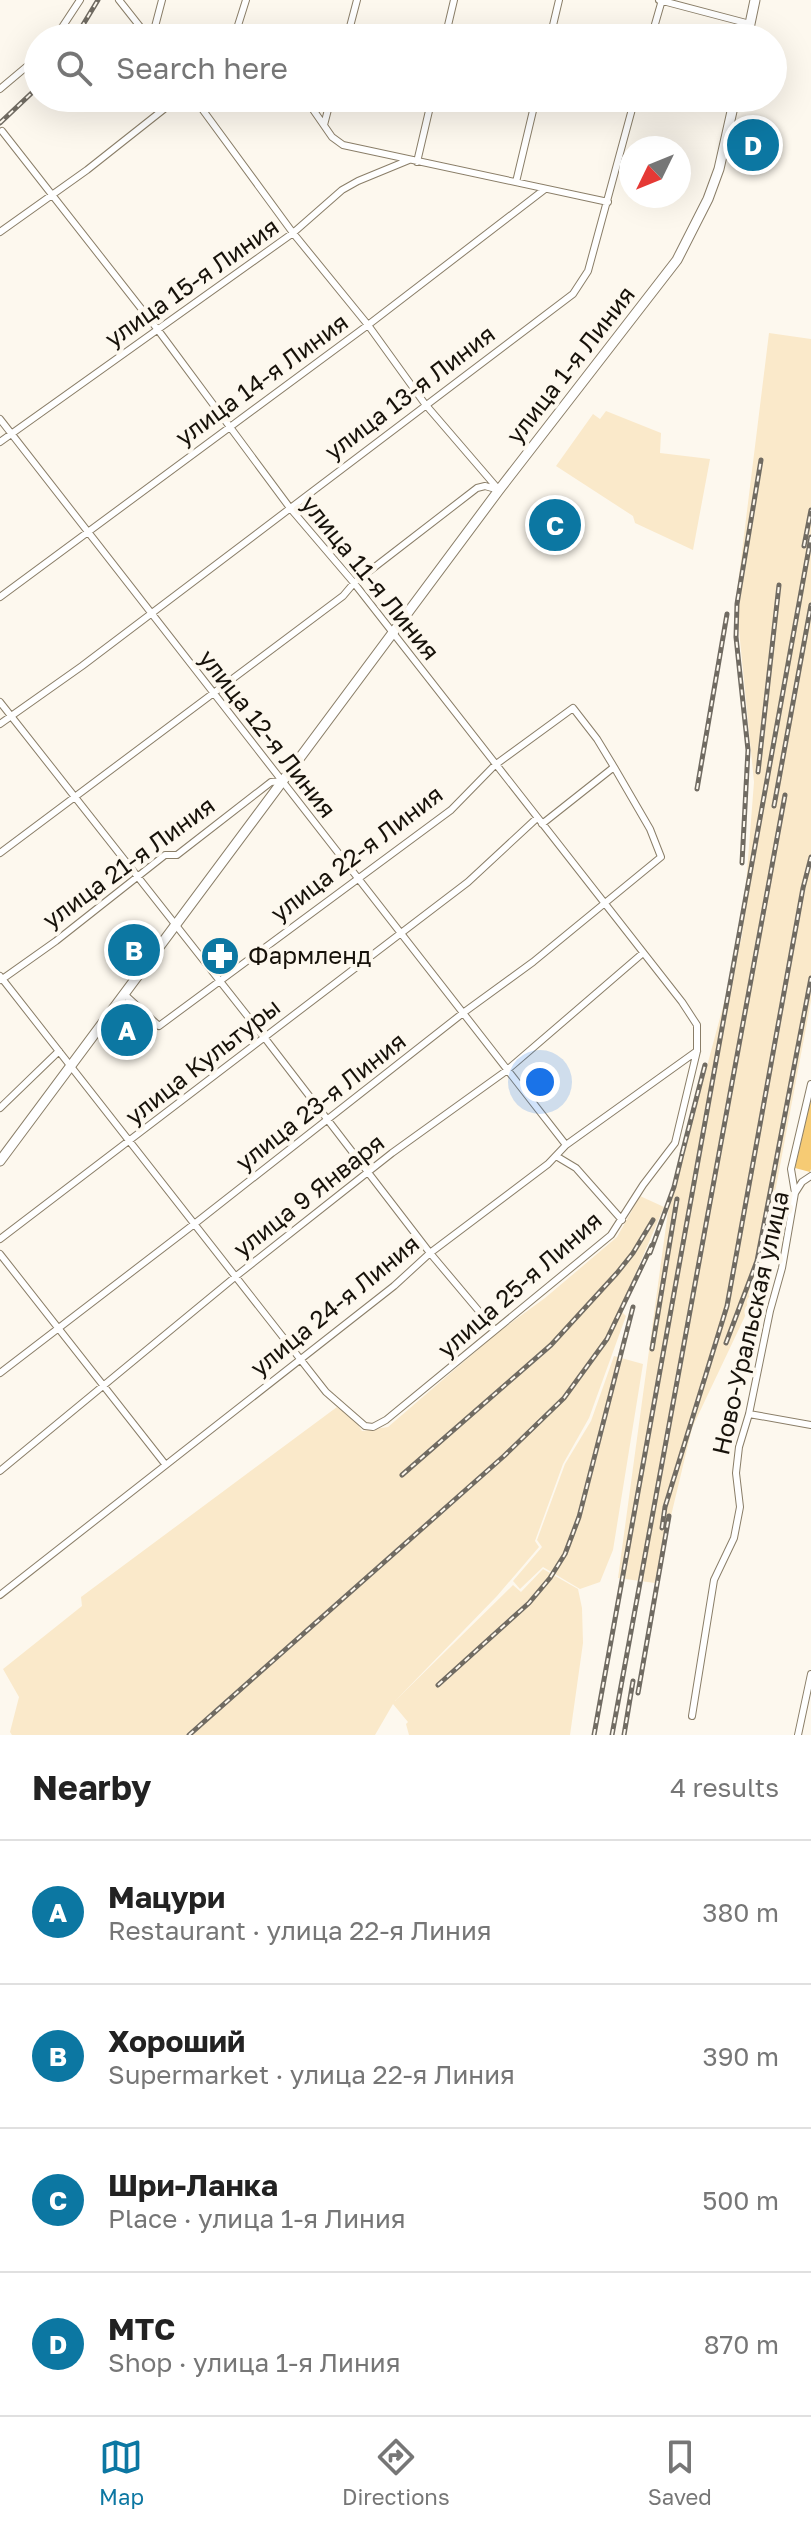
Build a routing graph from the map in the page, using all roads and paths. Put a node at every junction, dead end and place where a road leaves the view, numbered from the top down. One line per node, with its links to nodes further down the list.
1 (80, 0): 10 (street)
2 (119, 0): 11 (street)
3 (162, 0): 12 (street)
4 (246, 0): 13 (street)
5 (357, 0): 14 (street)
6 (454, 0): 15 (street)
7 (559, 0): 16 (street)
8 (661, 0): 17 (street); 18 (street)
9 (755, 0): 18 (main road)
10 (64, 24)
11 (139, 24)
12 (154, 24)
13 (238, 24)
14 (351, 24)
15 (448, 24)
16 (553, 24)
17 (655, 24)
18 (750, 24)
19 (24, 69): 20 (street)
20 (0, 89)
21 (160, 112): 34 (street)
22 (204, 112): 37 (street)
23 (315, 112): 29 (street)
24 (327, 112): 29 (street)
25 (428, 112): 31 (street)
26 (533, 112): 32 (street)
27 (631, 112): 35 (street, улица 13-я Линия)
28 (732, 112): 45 (main road, улица 1-я Линия)
29 (324, 125): 31 (street)
30 (2, 131): 34 (street, улица 11-я Линия)
31 (413, 161): 32 (street); 37 (street, улица 15-я Линия)
32 (516, 182): 33 (street)
33 (545, 189): 35 (street); 38 (street, улица 14-я Линия)
34 (53, 194): 36 (street); 39 (street, улица 11-я Линия)
35 (607, 203): 40 (street, улица 13-я Линия)
36 (0, 232)
37 (293, 233): 38 (street); 39 (street, улица 15-я Линия)
38 (368, 325): 40 (street); 42 (street, улица 14-я Линия)
39 (158, 330): 42 (street, улица 11-я Линия); 43 (street, улица 15-я Линия)
40 (425, 404): 45 (street); 46 (street, улица 13-я Линия)
41 (0, 419): 43 (street, улица 12-я Линия)
42 (229, 426): 46 (street, улица 11-я Линия); 47 (street, улица 14-я Линия)
43 (12, 434): 44 (street, улица 15-я Линия); 47 (street, улица 12-я Линия)
44 (0, 442)
45 (499, 490): 48 (street); 51 (main road, улица 1-я Линия)
46 (290, 508): 48 (street, улица 11-я Линия); 50 (street, улица 13-я Линия)
47 (88, 532): 49 (street, улица 14-я Линия); 50 (street, улица 12-я Линия)
48 (354, 583): 51 (street, улица 11-я Линия); 52 (street)
49 (0, 597)
50 (150, 614): 52 (street, улица 12-я Линия); 54 (street, улица 13-я Линия)
51 (392, 633): 56 (street, улица 11-я Линия); 58 (main road, улица 21-я Линия)
52 (212, 692): 58 (street, улица 12-я Линия); 59 (street)
53 (0, 702): 54 (street)
54 (11, 715): 55 (street, улица 13-я Линия); 59 (street)
55 (0, 724)
56 (495, 765): 57 (street, улица 22-я Линия); 60 (street, улица 11-я Линия); 64 (street, улица 22-я Линия)
57 (614, 767): 61 (street); 65 (street, улица 23-я Линия)
58 (282, 781): 63 (street, улица 21-я Линия); 64 (street, улица 12-я Линия); 66 (main road, улица 21-я Линия)
59 (73, 797): 62 (street); 63 (street)
60 (537, 818): 61 (street, улица 11-я Линия); 67 (street, улица Культуры)
61 (542, 824): 65 (street, улица 11-я Линия)
62 (0, 853)
63 (137, 877): 66 (street); 69 (street, улица 21-я Линия)
64 (358, 881): 67 (street, улица 12-я Линия); 70 (street, улица 22-я Линия)
65 (605, 903): 68 (street, улица 11-я Линия); 72 (street, улица 23-я Линия)
66 (175, 925): 70 (street); 71 (main road)
67 (399, 933): 72 (street, улица 12-я Линия); 73 (street, улица Культуры)
68 (643, 953): 75 (street, улица 11-я Линия); 77 (street, улица 9 Января)
69 (1, 978): 74 (street)
70 (221, 982): 71 (street, улица 22-я Линия); 73 (street)
71 (124, 994): 76 (main road)
72 (463, 1013): 77 (street, улица 12-я Линия); 80 (street, улица 23-я Линия)
73 (264, 1037): 80 (street); 81 (street, улица Культуры)
74 (59, 1051): 76 (street); 79 (street)
75 (697, 1051): 82 (street, улица 24-я Линия); 88 (street, улица 25-я Линия)
76 (71, 1066): 81 (street); 84 (main road)
77 (506, 1071): 82 (street, улица 12-я Линия); 85 (street, улица 9 Января)
78 (811, 1084): 87 (street)
79 (0, 1108)
80 (328, 1120): 85 (street); 89 (street, улица 23-я Линия)
81 (129, 1142): 89 (street); 90 (street, улица Культуры)
82 (566, 1145): 83 (street, улица 24-я Линия)
83 (556, 1156): 88 (street); 91 (street, улица 24-я Линия)
84 (0, 1161)
85 (369, 1172): 91 (street); 93 (street, улица 9 Января)
86 (811, 1176): 87 (street, Ново-Уральская улица)
87 (795, 1193): 99 (street, Ново-Уральская улица)
88 (622, 1220): 95 (street, улица 25-я Линия)
89 (193, 1225): 93 (street); 94 (street, улица 23-я Линия)
90 (0, 1239)
91 (430, 1253): 95 (street); 96 (street, улица 24-я Линия)
92 (0, 1254): 94 (street)
93 (235, 1277): 96 (street); 98 (street, улица 9 Января)
94 (59, 1329): 97 (street, улица 23-я Линия); 98 (street)
95 (494, 1329): 96 (street, улица 25-я Линия)
96 (300, 1359): 101 (street, улица 24-я Линия)
97 (0, 1373)
98 (104, 1386): 101 (street); 102 (street, улица 9 Января)
99 (749, 1414): 100 (street); 105 (street, Ново-Уральская улица)
100 (811, 1425)
101 (165, 1464): 103 (street, улица 24-я Линия)
102 (0, 1471)
103 (0, 1595)
104 (811, 1674): 106 (street)
105 (692, 1716)
106 (798, 1735)

